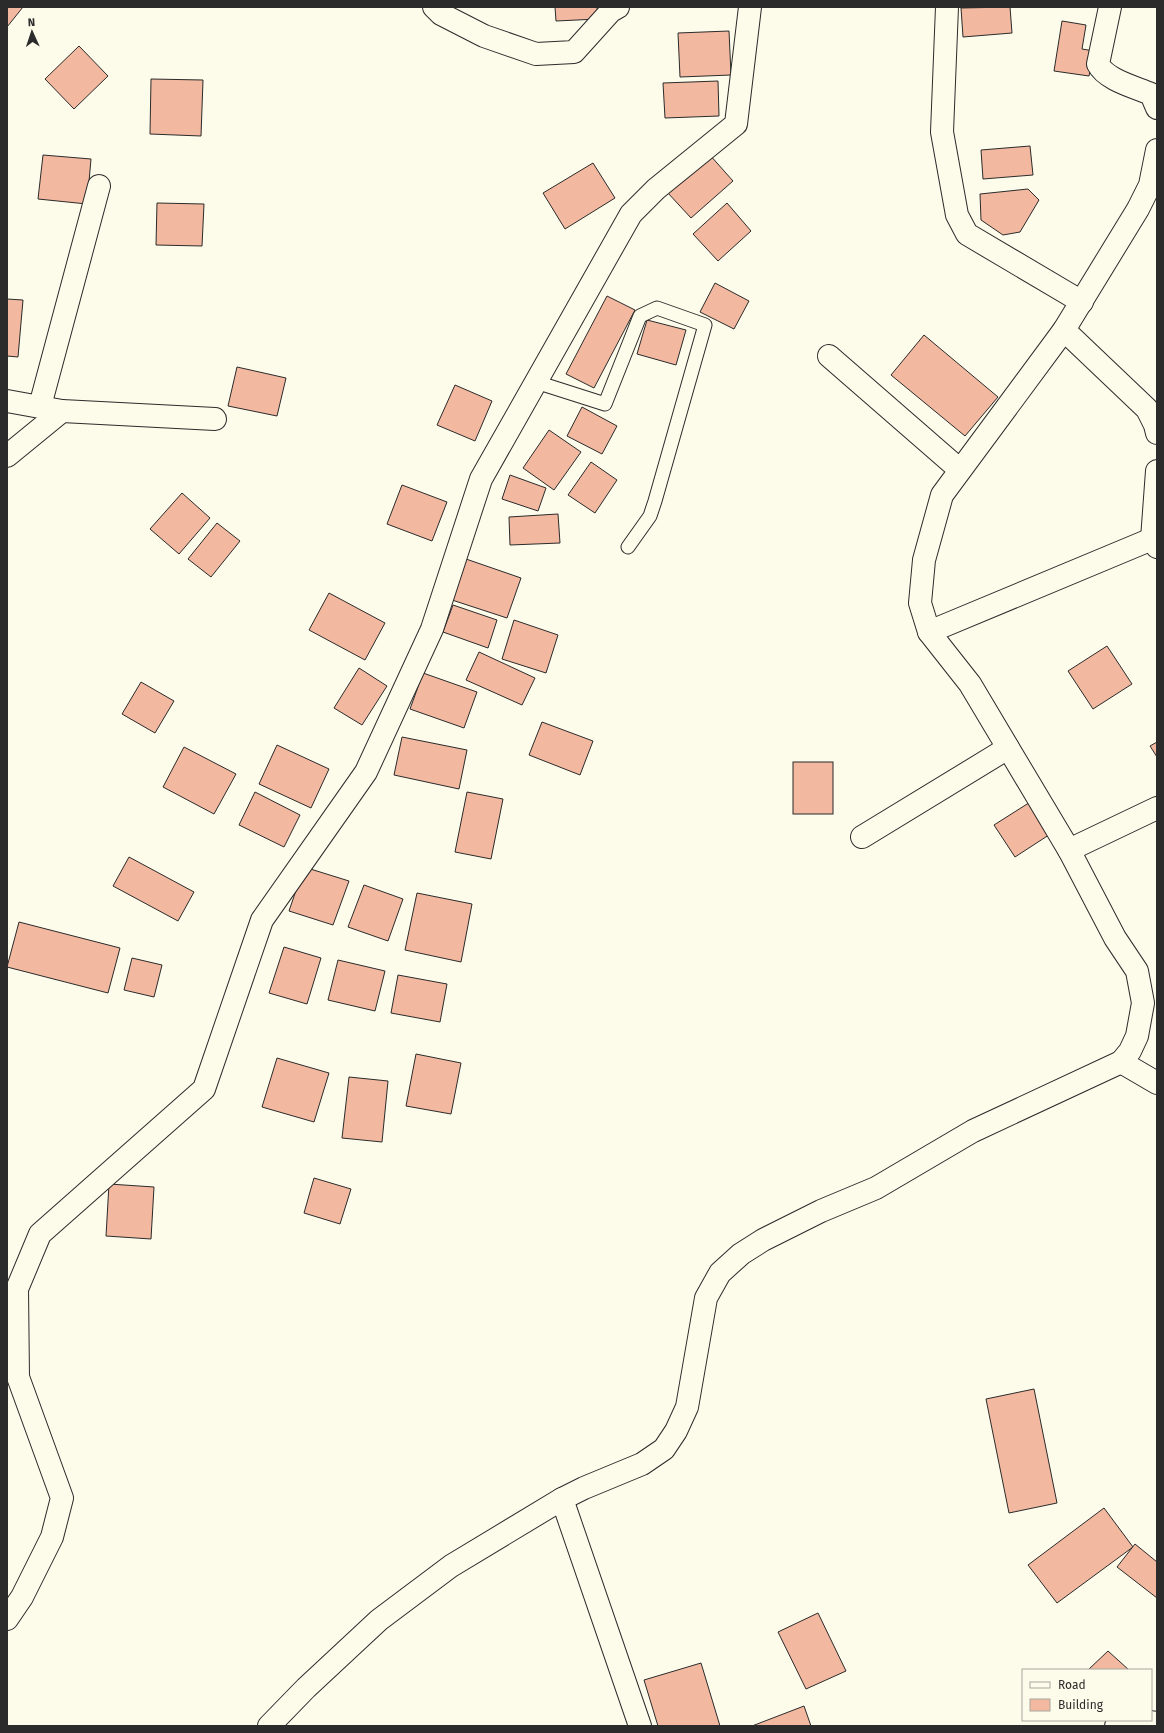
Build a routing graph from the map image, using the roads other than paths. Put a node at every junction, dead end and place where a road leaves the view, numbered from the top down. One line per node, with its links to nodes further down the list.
1 (434, 7): 2 (street)
2 (618, 7)
3 (747, 7): 12 (street)
4 (947, 7): 9 (street)
5 (1110, 7): 6 (street)
6 (1157, 108)
7 (1157, 150): 9 (street)
8 (99, 186): 14 (street)
9 (1082, 302): 10 (street)
10 (1064, 330): 17 (street); 19 (street)
11 (829, 356): 19 (street)
12 (536, 382): 22 (lane); 31 (street)
13 (7, 401): 14 (street)
14 (40, 406): 15 (street)
15 (62, 411): 16 (street); 18 (street)
16 (215, 419)
17 (1157, 433)
18 (7, 456)
19 (960, 470): 23 (street)
20 (1157, 471): 21 (street)
21 (1154, 543): 23 (street)
22 (628, 547)
23 (929, 632): 24 (street)
24 (1008, 748): 26 (street); 27 (street)
25 (1157, 808): 27 (street)
26 (862, 837)
27 (1069, 850): 28 (street)
28 (1121, 1062): 29 (street); 30 (street)
29 (1157, 1083)
30 (562, 1499): 33 (street); 34 (street)
31 (7, 1619)
32 (1157, 1723): 35 (street)
33 (270, 1726)
34 (640, 1726)
35 (1116, 1726)

